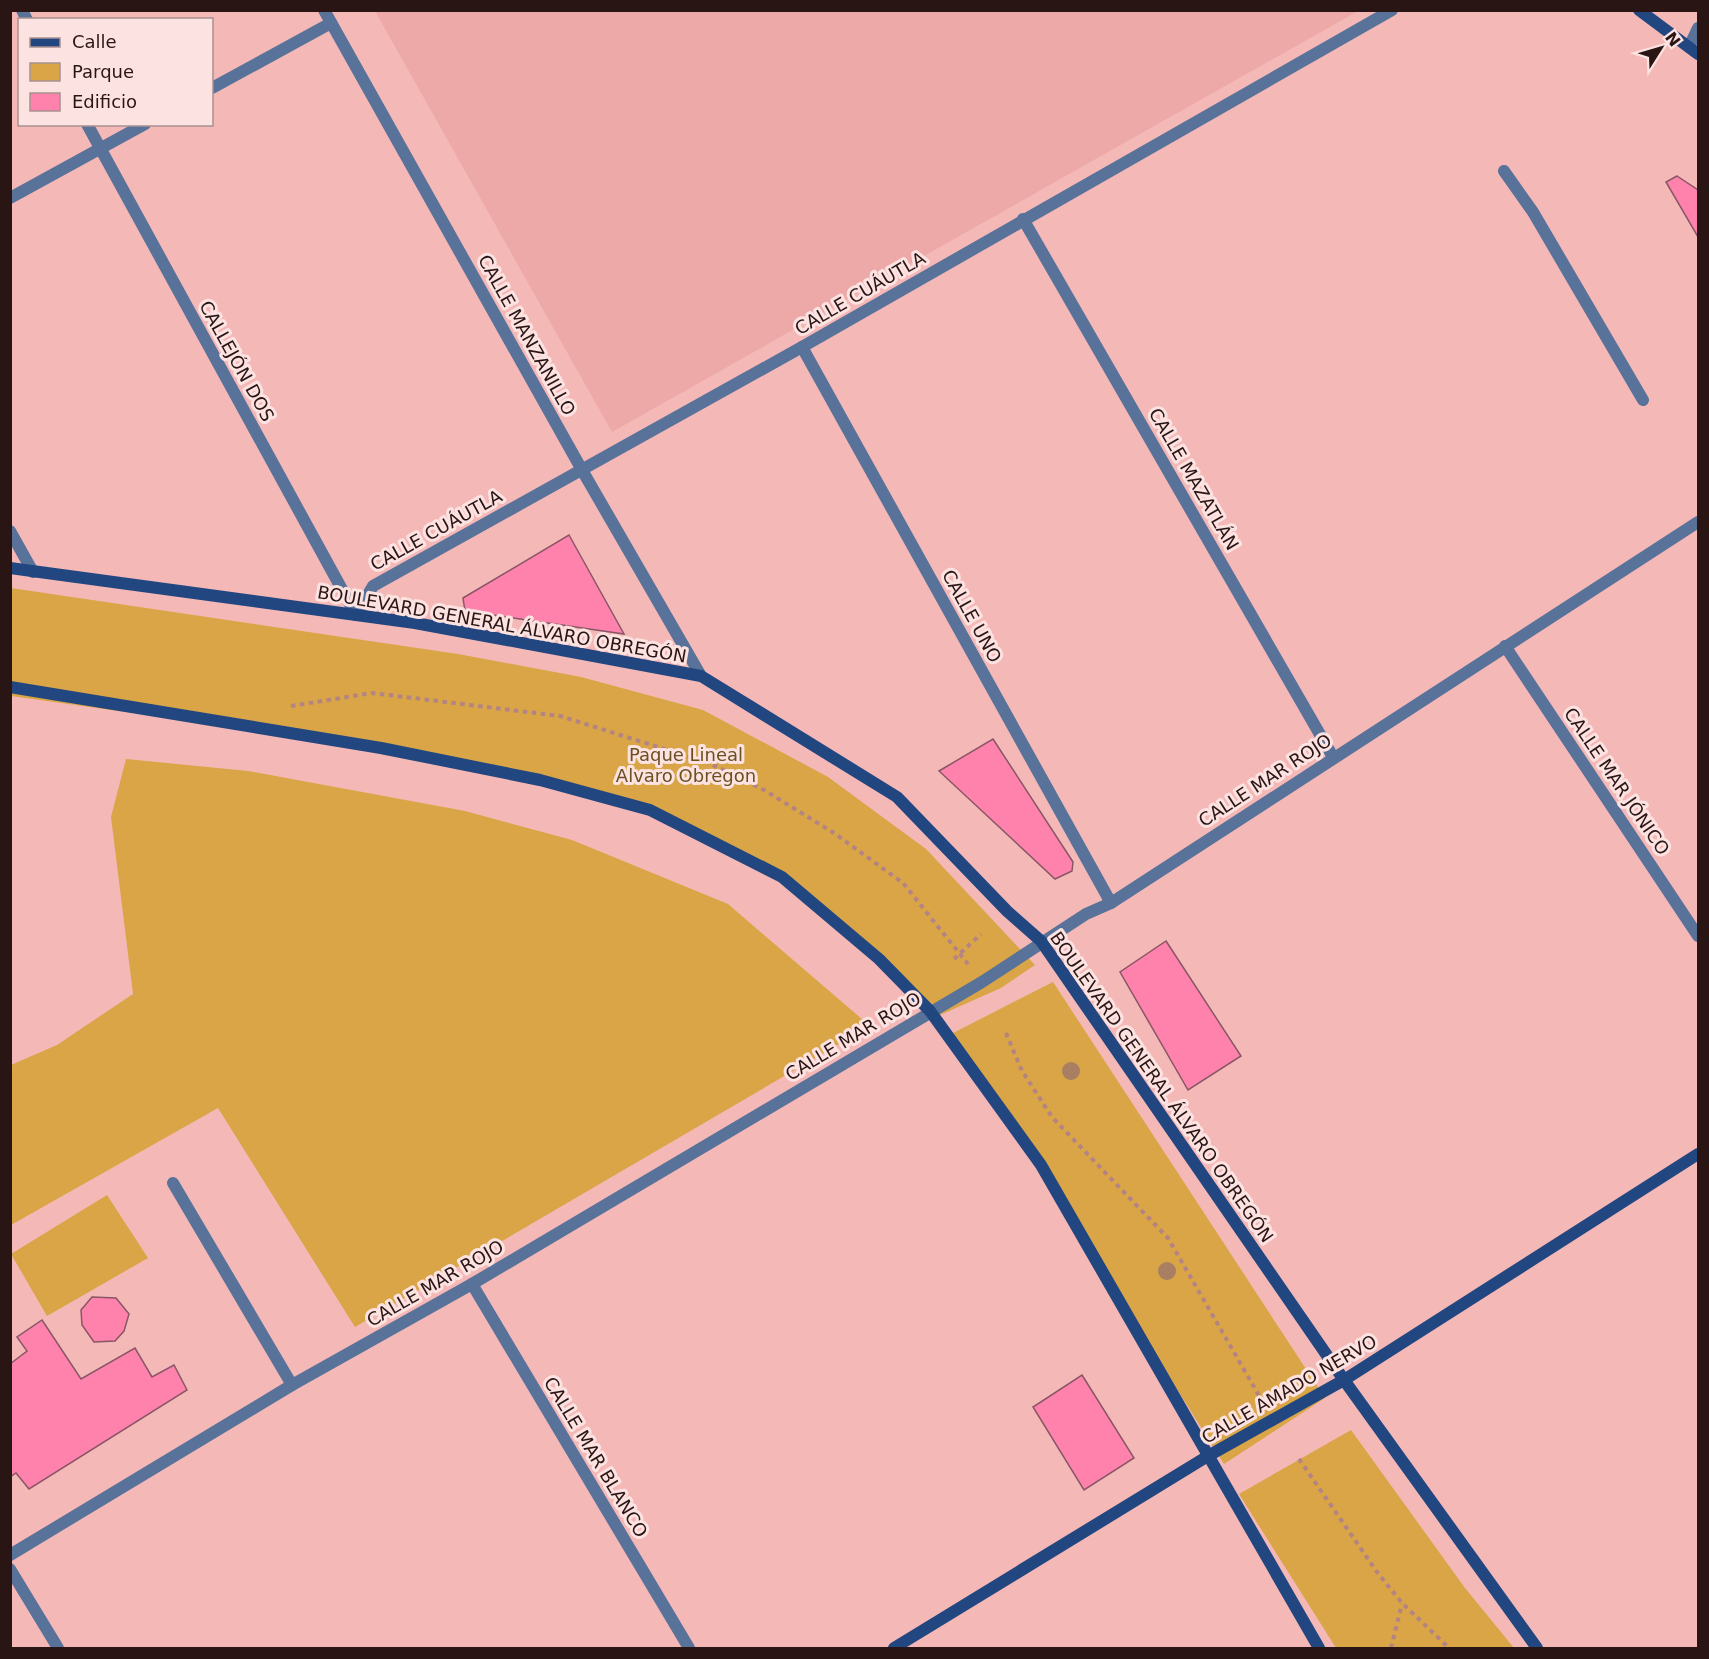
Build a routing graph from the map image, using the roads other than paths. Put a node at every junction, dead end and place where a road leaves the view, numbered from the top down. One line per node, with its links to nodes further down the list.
1 (324, 10): 4 (street, CALLE MANZANILLO)
2 (1392, 10): 13 (street, CALLE CUÁUTLA)
3 (1639, 10): 6 (main road)
4 (331, 23): 7 (street); 16 (street, CALLE MANZANILLO)
5 (1698, 28): 6 (street)
6 (1694, 50)
7 (213, 87)
8 (88, 126): 10 (street, CALLEJÓN DOS)
9 (141, 126): 10 (street)
10 (101, 148): 12 (street); 21 (street, CALLEJÓN DOS)
11 (1504, 171): 15 (street)
12 (10, 198)
13 (1023, 219): 14 (street, CALLE CUÁUTLA); 25 (street, CALLE MAZATLÁN)
14 (802, 347): 16 (street, CALLE CUÁUTLA); 26 (street, CALLE UNO)
15 (1643, 400)
16 (582, 471): 21 (street, CALLE CUÁUTLA); 23 (street, CALLE MANZANILLO)
17 (1698, 522): 22 (street, CALLE MAR ROJO)
18 (10, 531): 20 (street)
19 (10, 568): 20 (main road, BOULEVARD GENERAL ÁLVARO OBREGÓN)
20 (33, 572): 21 (main road, BOULEVARD GENERAL ÁLVARO OBREGÓN)
21 (356, 615): 23 (main road, BOULEVARD GENERAL ÁLVARO OBREGÓN)
22 (1505, 646): 25 (street, CALLE MAR ROJO); 27 (street, CALLE MAR JÓNICO)
23 (700, 676): 28 (main road, BOULEVARD GENERAL ÁLVARO OBREGÓN)
24 (10, 687): 29 (main road)
25 (1333, 758): 26 (street, CALLE MAR ROJO)
26 (1111, 903): 28 (street, CALLE MAR ROJO)
27 (1698, 936)
28 (1041, 942): 29 (street, CALLE MAR ROJO); 33 (main road, BOULEVARD GENERAL ÁLVARO OBREGÓN)
29 (930, 1011): 32 (street, CALLE MAR ROJO); 35 (main road)
30 (1698, 1154): 33 (main road, CALLE AMADO NERVO)
31 (173, 1183): 34 (street)
32 (472, 1284): 34 (street, CALLE MAR ROJO); 39 (street, CALLE MAR BLANCO)
33 (1344, 1380): 35 (main road, CALLE AMADO NERVO); 42 (main road, BOULEVARD GENERAL ÁLVARO OBREGÓN)
34 (292, 1385): 36 (street, CALLE MAR ROJO)
35 (1208, 1456): 40 (main road, CALLE AMADO NERVO); 41 (main road)
36 (10, 1555)
37 (10, 1569): 38 (street)
38 (57, 1648)
39 (689, 1648)
40 (894, 1648)
41 (1319, 1648)
42 (1537, 1648)

